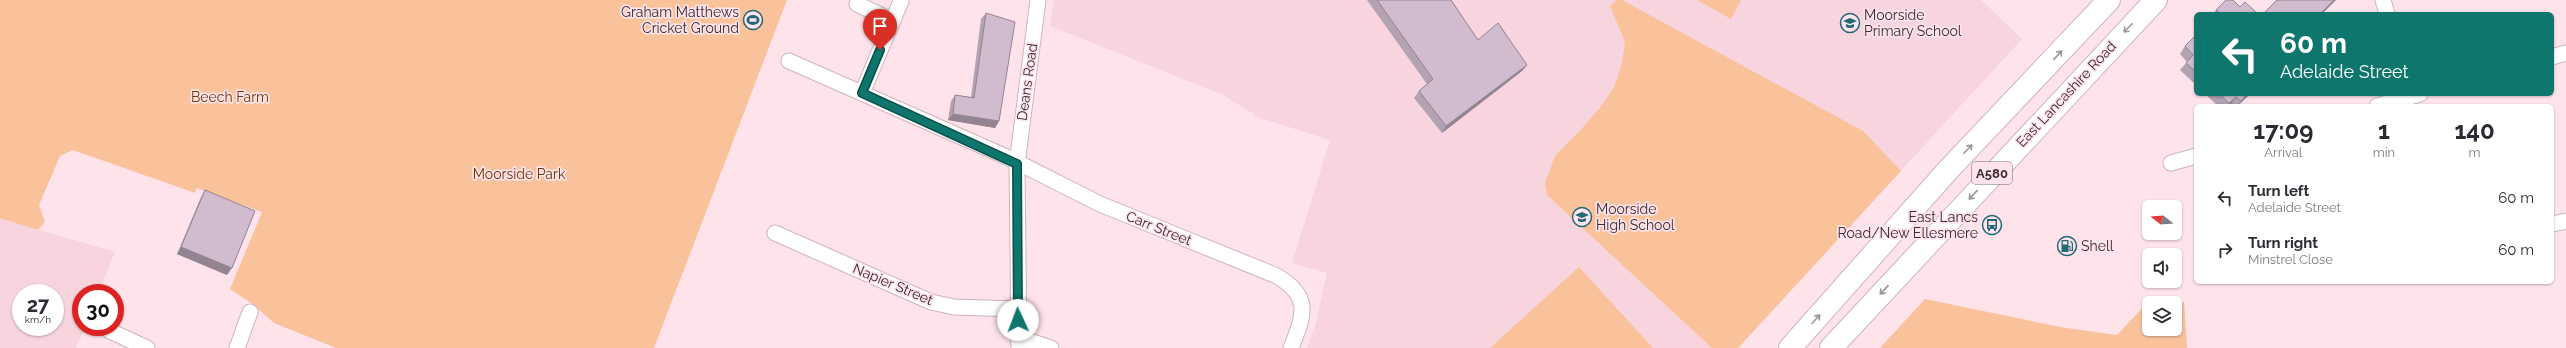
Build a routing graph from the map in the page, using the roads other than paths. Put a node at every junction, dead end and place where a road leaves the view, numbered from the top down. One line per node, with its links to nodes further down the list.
1 (1038, 0): 17 (street, Deans Road)
2 (2109, 0): 29 (highway, A580, one-way to 2)
3 (2156, 0): 30 (highway, East Lancashire Road / A580, one-way to 30)
4 (2383, 0): 7 (street)
5 (901, 1): 8 (street)
6 (857, 4): 8 (street)
7 (2386, 12)
8 (893, 21): 12 (street)
9 (2566, 54): 10 (street)
10 (2554, 57)
11 (789, 61): 12 (street, Carr Street)
12 (862, 93): 17 (street, Carr Street)
13 (2415, 98): 14 (street)
14 (2386, 104)
15 (2194, 157): 16 (street)
16 (2171, 163)
17 (1017, 164): 21 (street, Deans Road); 28 (street, Carr Street)
18 (2566, 221): 19 (street)
19 (2554, 224)
20 (775, 233): 21 (street, Napier Street)
21 (1017, 309): 24 (street, Deans Road)
22 (250, 312): 26 (street)
23 (121, 336): 25 (street)
24 (1019, 345): 27 (street)
25 (147, 348)
26 (237, 348)
27 (1051, 348)
28 (1291, 348)
29 (1790, 348)
30 (1831, 348)

